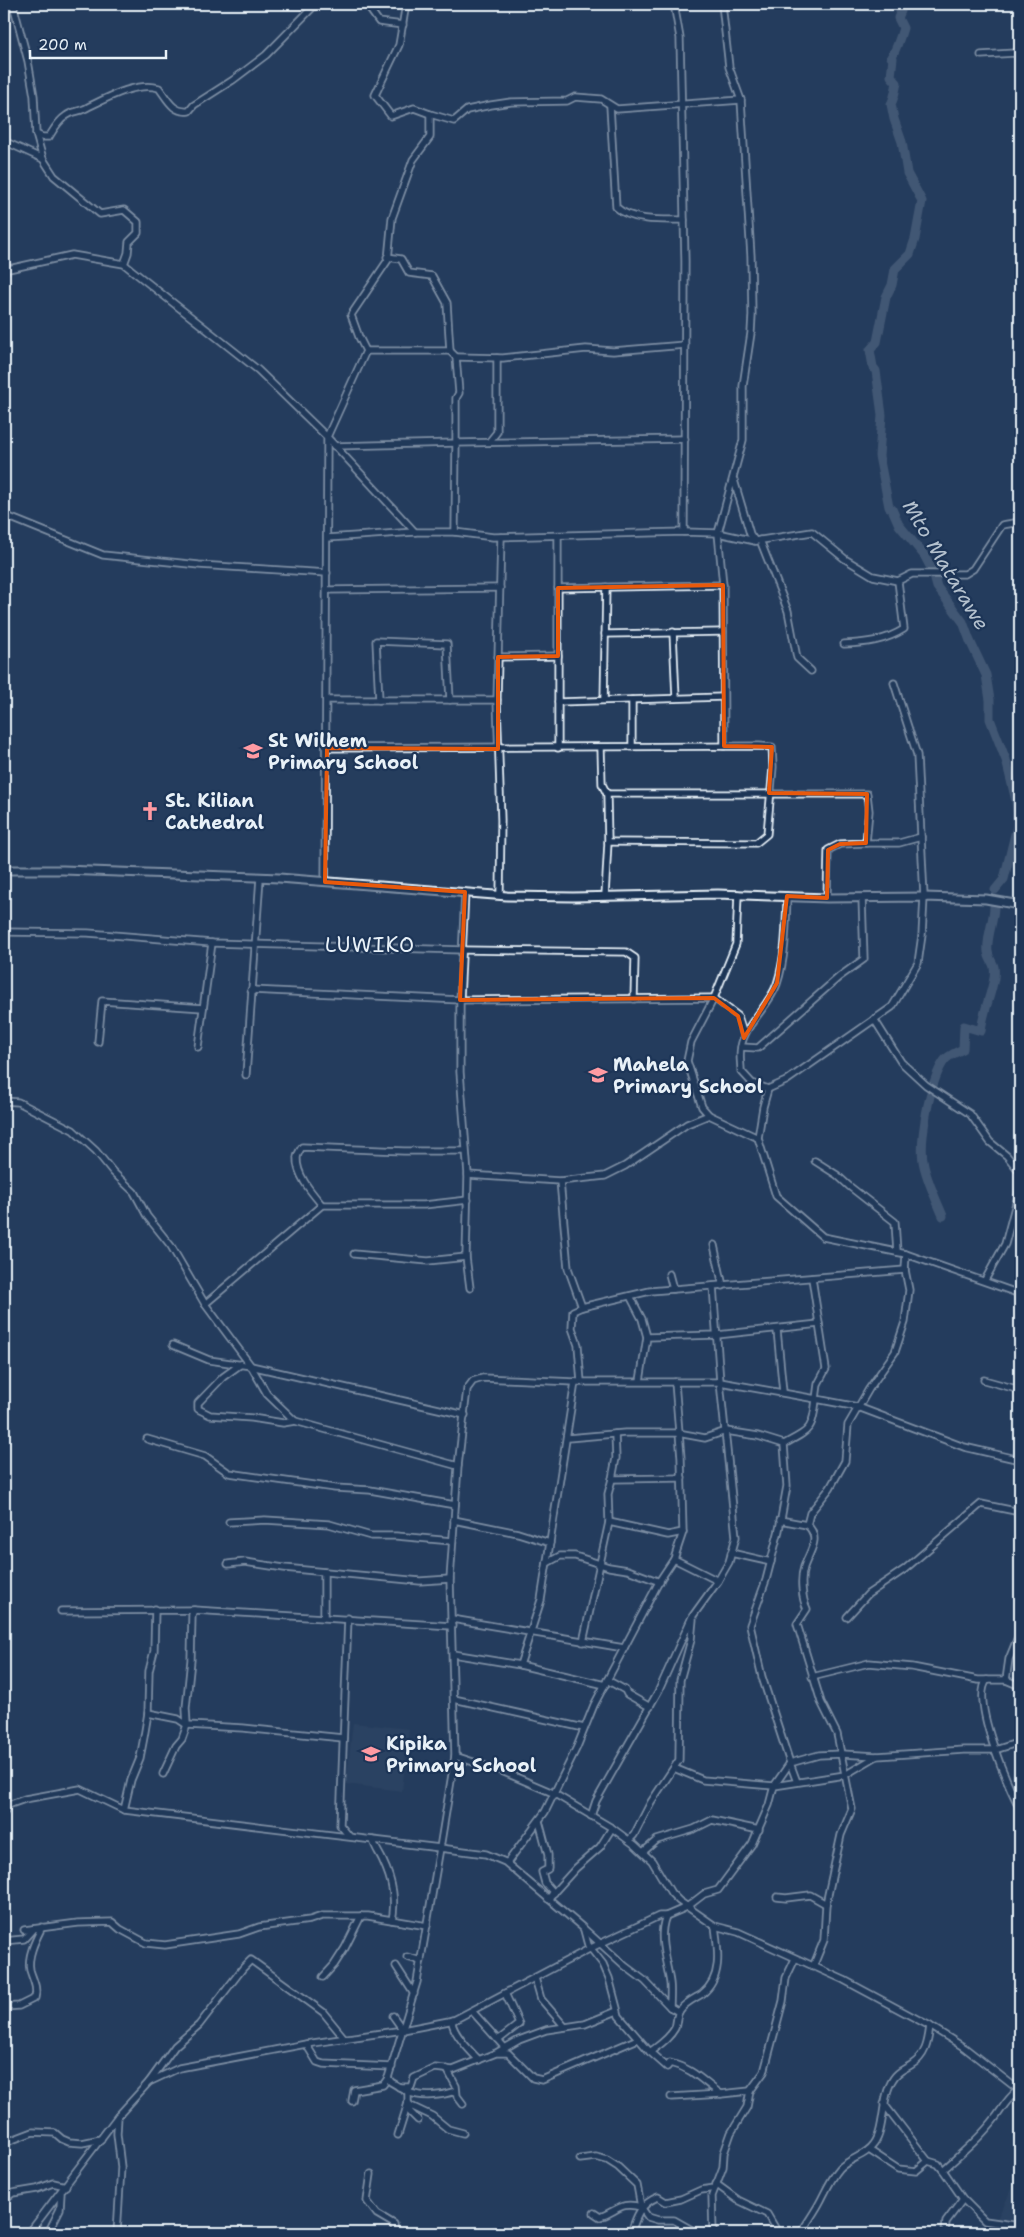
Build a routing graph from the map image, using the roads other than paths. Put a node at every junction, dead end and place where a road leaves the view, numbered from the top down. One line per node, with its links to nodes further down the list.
1 (13, 4): 14 (street)
2 (316, 4): 14 (street)
3 (366, 4): 7 (street)
4 (406, 4): 7 (street)
5 (674, 4): 11 (street)
6 (722, 4): 10 (street)
7 (403, 25): 13 (street)
8 (981, 55): 9 (street)
9 (1020, 55)
10 (741, 100): 11 (street); 32 (street)
11 (682, 103): 12 (street); 17 (street)
12 (610, 106): 13 (street); 17 (street)
13 (430, 114): 18 (street)
14 (36, 134): 16 (street)
15 (4, 141): 16 (street)
16 (44, 159): 19 (street)
17 (684, 220): 21 (street)
18 (387, 257): 22 (street); 23 (street)
19 (124, 264): 20 (street); 26 (street)
20 (4, 270)
21 (685, 345): 25 (street); 27 (street)
22 (366, 351): 23 (street); 26 (street)
23 (450, 351): 24 (street)
24 (456, 357): 25 (street); 29 (street)
25 (496, 358): 28 (street)
26 (327, 437): 30 (street); 31 (street)
27 (684, 439): 28 (street); 37 (street)
28 (489, 442): 29 (street)
29 (456, 443): 31 (street); 36 (street)
30 (327, 446): 31 (street); 41 (street)
31 (336, 446): 35 (street)
32 (734, 480): 38 (street); 42 (street)
33 (4, 515): 43 (street)
34 (1020, 522): 44 (street)
35 (415, 532): 36 (street); 41 (street)
36 (455, 532): 40 (street)
37 (684, 532): 38 (street); 39 (street)
38 (718, 533): 42 (street); 45 (street)
39 (558, 536): 40 (street); 48 (street)
40 (501, 537): 47 (street)
41 (327, 538): 43 (street)
42 (758, 540): 44 (street); 56 (street)
43 (327, 574): 49 (street)
44 (898, 582): 53 (street)
45 (723, 585): 46 (street); 51 (street)
46 (606, 587): 48 (street); 52 (street)
47 (500, 588): 49 (street); 55 (street)
48 (558, 588): 54 (street)
49 (327, 590): 60 (street)
50 (673, 632): 51 (street); 52 (street); 59 (street)
51 (723, 632): 58 (street)
52 (605, 634): 64 (street)
53 (844, 644)
54 (558, 656): 55 (street); 66 (street)
55 (498, 657): 63 (street)
56 (810, 671)
57 (894, 683): 75 (street)
58 (723, 697): 59 (street); 67 (street)
59 (676, 698): 65 (street)
60 (327, 700): 61 (street); 68 (street)
61 (379, 700): 62 (street); 62 (street)
62 (450, 700): 63 (street)
63 (497, 700): 72 (street)
64 (604, 700): 65 (street); 66 (street)
65 (632, 700): 71 (street)
66 (558, 702): 69 (street)
67 (724, 746): 71 (street); 73 (street)
68 (327, 748): 72 (street); 80 (street)
69 (558, 748): 70 (street); 72 (street)
70 (601, 748): 71 (street); 74 (street)
71 (632, 748)
72 (498, 749): 83 (street)
73 (769, 793): 74 (street); 76 (street); 77 (street)
74 (607, 794): 76 (street)
75 (921, 837): 77 (street); 86 (street)
76 (608, 842): 84 (street)
77 (866, 843): 87 (street)
78 (4, 870): 79 (main road)
79 (260, 878): 80 (main road); 92 (street)
80 (325, 882): 81 (main road)
81 (465, 892): 83 (main road); 93 (street)
82 (738, 894): 84 (main road); 85 (main road); 95 (street)
83 (500, 895): 84 (main road)
84 (605, 896)
85 (787, 896): 87 (main road); 100 (street)
86 (924, 897): 88 (main road); 89 (main road); 99 (street)
87 (827, 898): 88 (main road)
88 (862, 898): 103 (street)
89 (1020, 905)
90 (4, 932): 91 (street)
91 (212, 942): 92 (street); 98 (street)
92 (256, 943): 93 (street); 94 (street)
93 (463, 950): 96 (street); 97 (street)
94 (251, 990): 97 (street); 104 (street)
95 (714, 998): 96 (street); 100 (street); 107 (street)
96 (634, 999): 97 (street)
97 (460, 1000): 109 (street)
98 (203, 1008): 101 (street); 102 (street)
99 (874, 1019): 105 (street); 111 (street)
100 (744, 1038): 103 (street)
101 (98, 1042)
102 (198, 1047)
103 (740, 1047): 105 (street)
104 (246, 1075)
105 (768, 1089): 108 (street)
106 (4, 1101): 132 (street)
107 (709, 1115): 108 (street); 113 (street)
108 (758, 1138): 118 (street)
109 (465, 1151): 112 (street); 116 (street)
110 (815, 1161): 118 (street)
111 (1020, 1172)
112 (468, 1175): 113 (street); 115 (street)
113 (560, 1181): 133 (street)
114 (1020, 1188): 125 (street)
115 (468, 1200): 116 (street); 121 (street)
116 (322, 1205): 132 (street)
117 (714, 1245): 127 (street)
118 (897, 1252): 120 (street)
119 (354, 1254): 121 (street)
120 (906, 1254): 122 (street); 125 (street)
121 (466, 1257): 128 (street)
122 (905, 1270): 124 (street); 149 (street)
123 (669, 1274): 129 (street)
124 (812, 1278): 127 (street); 134 (street)
125 (985, 1280): 130 (street)
126 (714, 1286): 127 (street); 129 (street); 136 (street)
127 (724, 1286)
128 (470, 1288)
129 (673, 1289): 131 (street)
130 (1020, 1294)
131 (630, 1296): 133 (street); 137 (street)
132 (205, 1304): 140 (street)
133 (582, 1306): 143 (street)
134 (819, 1324): 135 (street); 148 (street)
135 (777, 1330): 136 (street); 147 (street)
136 (717, 1335): 137 (street); 145 (street)
137 (647, 1336): 142 (street)
138 (173, 1345): 139 (street)
139 (242, 1364): 140 (street); 151 (street)
140 (251, 1366): 150 (street); 151 (street)
141 (984, 1380): 146 (street)
142 (640, 1381): 143 (street); 144 (street)
143 (578, 1382): 150 (street); 155 (street)
144 (675, 1382): 145 (street); 153 (street)
145 (720, 1382): 147 (street); 152 (street)
146 (1020, 1390)
147 (783, 1392): 148 (street)
148 (816, 1399): 149 (street); 157 (street)
149 (858, 1407): 158 (street); 168 (street)
150 (465, 1415): 159 (street)
151 (295, 1421): 159 (street)
152 (726, 1431): 153 (street); 157 (street); 172 (street)
153 (678, 1433): 154 (street); 160 (street)
154 (615, 1434): 155 (street); 161 (street)
155 (568, 1438): 171 (street)
156 (147, 1439): 162 (street)
157 (784, 1444): 165 (street)
158 (1020, 1460)
159 (458, 1466): 162 (street)
160 (682, 1478): 161 (street); 169 (street)
161 (612, 1479): 167 (street)
162 (455, 1505): 164 (street)
163 (1020, 1512): 187 (street)
164 (454, 1520): 170 (street); 171 (street)
165 (780, 1520): 168 (street); 174 (street)
166 (228, 1522): 170 (street)
167 (609, 1522): 169 (street); 176 (street)
168 (807, 1525): 196 (street)
169 (683, 1532): 173 (street)
170 (452, 1541): 179 (street)
171 (550, 1543): 175 (street)
172 (731, 1553): 174 (street); 180 (street)
173 (674, 1558): 180 (street); 181 (street)
174 (771, 1562): 212 (street)
175 (547, 1563): 176 (street); 191 (street)
176 (600, 1563): 181 (street); 192 (street)
177 (228, 1564): 178 (street)
178 (324, 1572): 179 (street); 185 (street)
179 (450, 1579): 189 (street)
180 (718, 1580): 186 (street)
181 (660, 1582): 193 (street)
182 (155, 1609): 183 (street); 184 (street); 203 (street)
183 (194, 1610): 185 (street); 204 (street)
184 (61, 1611)
185 (324, 1616): 188 (street)
186 (692, 1617): 202 (street); 213 (street)
187 (846, 1617)
188 (348, 1618): 189 (street); 206 (street)
189 (452, 1622): 191 (street); 194 (street)
190 (1020, 1632): 198 (street)
191 (529, 1634): 192 (street); 195 (street)
192 (583, 1642): 193 (street)
193 (624, 1648): 199 (street)
194 (453, 1654): 195 (street); 201 (street)
195 (520, 1665): 199 (street)
196 (812, 1676): 197 (street); 209 (street)
197 (987, 1680): 198 (street); 208 (street)
198 (1006, 1680): 200 (street)
199 (606, 1682): 202 (street); 205 (street)
200 (1020, 1686)
201 (454, 1699): 205 (street); 210 (street)
202 (650, 1707): 222 (street)
203 (148, 1713): 204 (street); 220 (street)
204 (187, 1725): 206 (street); 214 (street)
205 (584, 1728): 218 (street)
206 (343, 1738): 226 (street)
207 (1020, 1742): 208 (street)
208 (995, 1750): 211 (street); 219 (street)
209 (842, 1754): 211 (street); 212 (street); 215 (street)
210 (455, 1756): 218 (street); 229 (street)
211 (876, 1756): 215 (street)
212 (790, 1763): 216 (street); 217 (street)
213 (674, 1768): 217 (street); 228 (street)
214 (163, 1774)
215 (845, 1775): 216 (street); 235 (street)
216 (797, 1782): 217 (street)
217 (774, 1786): 225 (street)
218 (553, 1793): 222 (street); 223 (street)
219 (1020, 1809)
220 (124, 1810): 221 (street); 226 (street)
221 (4, 1813)
222 (591, 1816): 224 (street)
223 (539, 1821): 231 (street); 232 (street)
224 (612, 1828): 228 (street); 232 (street)
225 (759, 1830): 230 (street); 236 (street)
226 (349, 1836): 227 (street)
227 (373, 1840): 229 (street); 239 (street)
228 (629, 1840): 230 (street)
229 (440, 1848): 231 (street); 240 (street)
230 (643, 1852): 236 (street)
231 (507, 1863): 234 (street)
232 (554, 1893): 234 (street)
233 (777, 1897): 235 (street)
234 (548, 1899): 243 (street)
235 (826, 1904): 253 (street)
236 (687, 1907): 238 (street); 241 (street)
237 (361, 1916): 239 (street); 242 (street); 254 (street)
238 (666, 1916): 247 (street); 259 (street)
239 (392, 1920): 240 (street)
240 (427, 1926): 251 (street)
241 (715, 1926): 250 (street); 262 (street)
242 (42, 1927): 244 (street); 258 (street)
243 (582, 1927): 247 (street); 248 (street)
244 (33, 1929): 245 (street); 246 (street)
245 (24, 1930)
246 (4, 1941)
247 (599, 1944): 248 (street); 259 (street)
248 (591, 1948): 255 (street); 261 (street)
249 (407, 1957): 251 (street)
250 (795, 1959): 253 (street); 284 (street)
251 (421, 1961): 256 (street)
252 (396, 1966): 256 (street)
253 (812, 1967): 265 (street)
254 (323, 1977)
255 (535, 1978): 257 (street); 266 (street)
256 (414, 1994): 267 (street)
257 (505, 1994): 260 (street); 268 (street)
258 (4, 2007)
259 (670, 2008): 262 (street)
260 (472, 2010): 264 (street); 268 (street)
261 (618, 2011): 266 (street); 270 (street)
262 (679, 2012): 273 (street)
263 (393, 2016): 267 (street)
264 (452, 2020): 267 (street); 275 (street)
265 (930, 2026): 285 (street); 291 (street)
266 (565, 2027): 272 (street)
267 (403, 2030): 269 (street); 277 (street)
268 (497, 2038): 272 (street)
269 (346, 2039): 271 (street); 280 (street)
270 (638, 2039): 273 (street); 274 (street)
271 (306, 2044): 277 (street); 280 (street)
272 (506, 2048): 274 (street)
273 (650, 2052): 286 (street)
274 (496, 2053): 275 (street)
275 (479, 2060): 276 (street)
276 (463, 2066): 278 (street); 281 (street)
277 (392, 2067): 279 (street)
278 (448, 2069): 281 (street); 282 (street)
279 (388, 2078): 282 (street); 288 (street)
280 (148, 2082): 292 (street)
281 (454, 2082): 283 (street)
282 (409, 2090): 283 (street); 289 (street)
283 (456, 2091): 290 (street)
284 (750, 2091): 286 (street); 304 (street)
285 (1019, 2091): 301 (street)
286 (721, 2094): 287 (street)
287 (671, 2097)
288 (352, 2100)
289 (408, 2103): 293 (street); 294 (street); 295 (street)
290 (463, 2104)
291 (884, 2104): 298 (street); 300 (street)
292 (118, 2116): 296 (street); 313 (street)
293 (418, 2120)
294 (464, 2133)
295 (398, 2135)
296 (101, 2139): 297 (street); 303 (street)
297 (4, 2143)
298 (868, 2150): 300 (street); 319 (street)
299 (580, 2160): 308 (street)
300 (928, 2161): 301 (street)
301 (943, 2170): 307 (street)
302 (371, 2174): 314 (street)
303 (66, 2186): 305 (street); 306 (street)
304 (716, 2186): 308 (street); 317 (street); 318 (street)
305 (61, 2193): 311 (street); 312 (street)
306 (4, 2199)
307 (962, 2199): 310 (street); 320 (street)
308 (641, 2207): 309 (street); 315 (street); 316 (street)
309 (594, 2213)
310 (1020, 2226)
311 (29, 2233)
312 (48, 2233)
313 (117, 2233)
314 (395, 2233)
315 (631, 2233)
316 (697, 2233)
317 (712, 2233)
318 (778, 2233)
319 (801, 2233)
320 (945, 2233)

